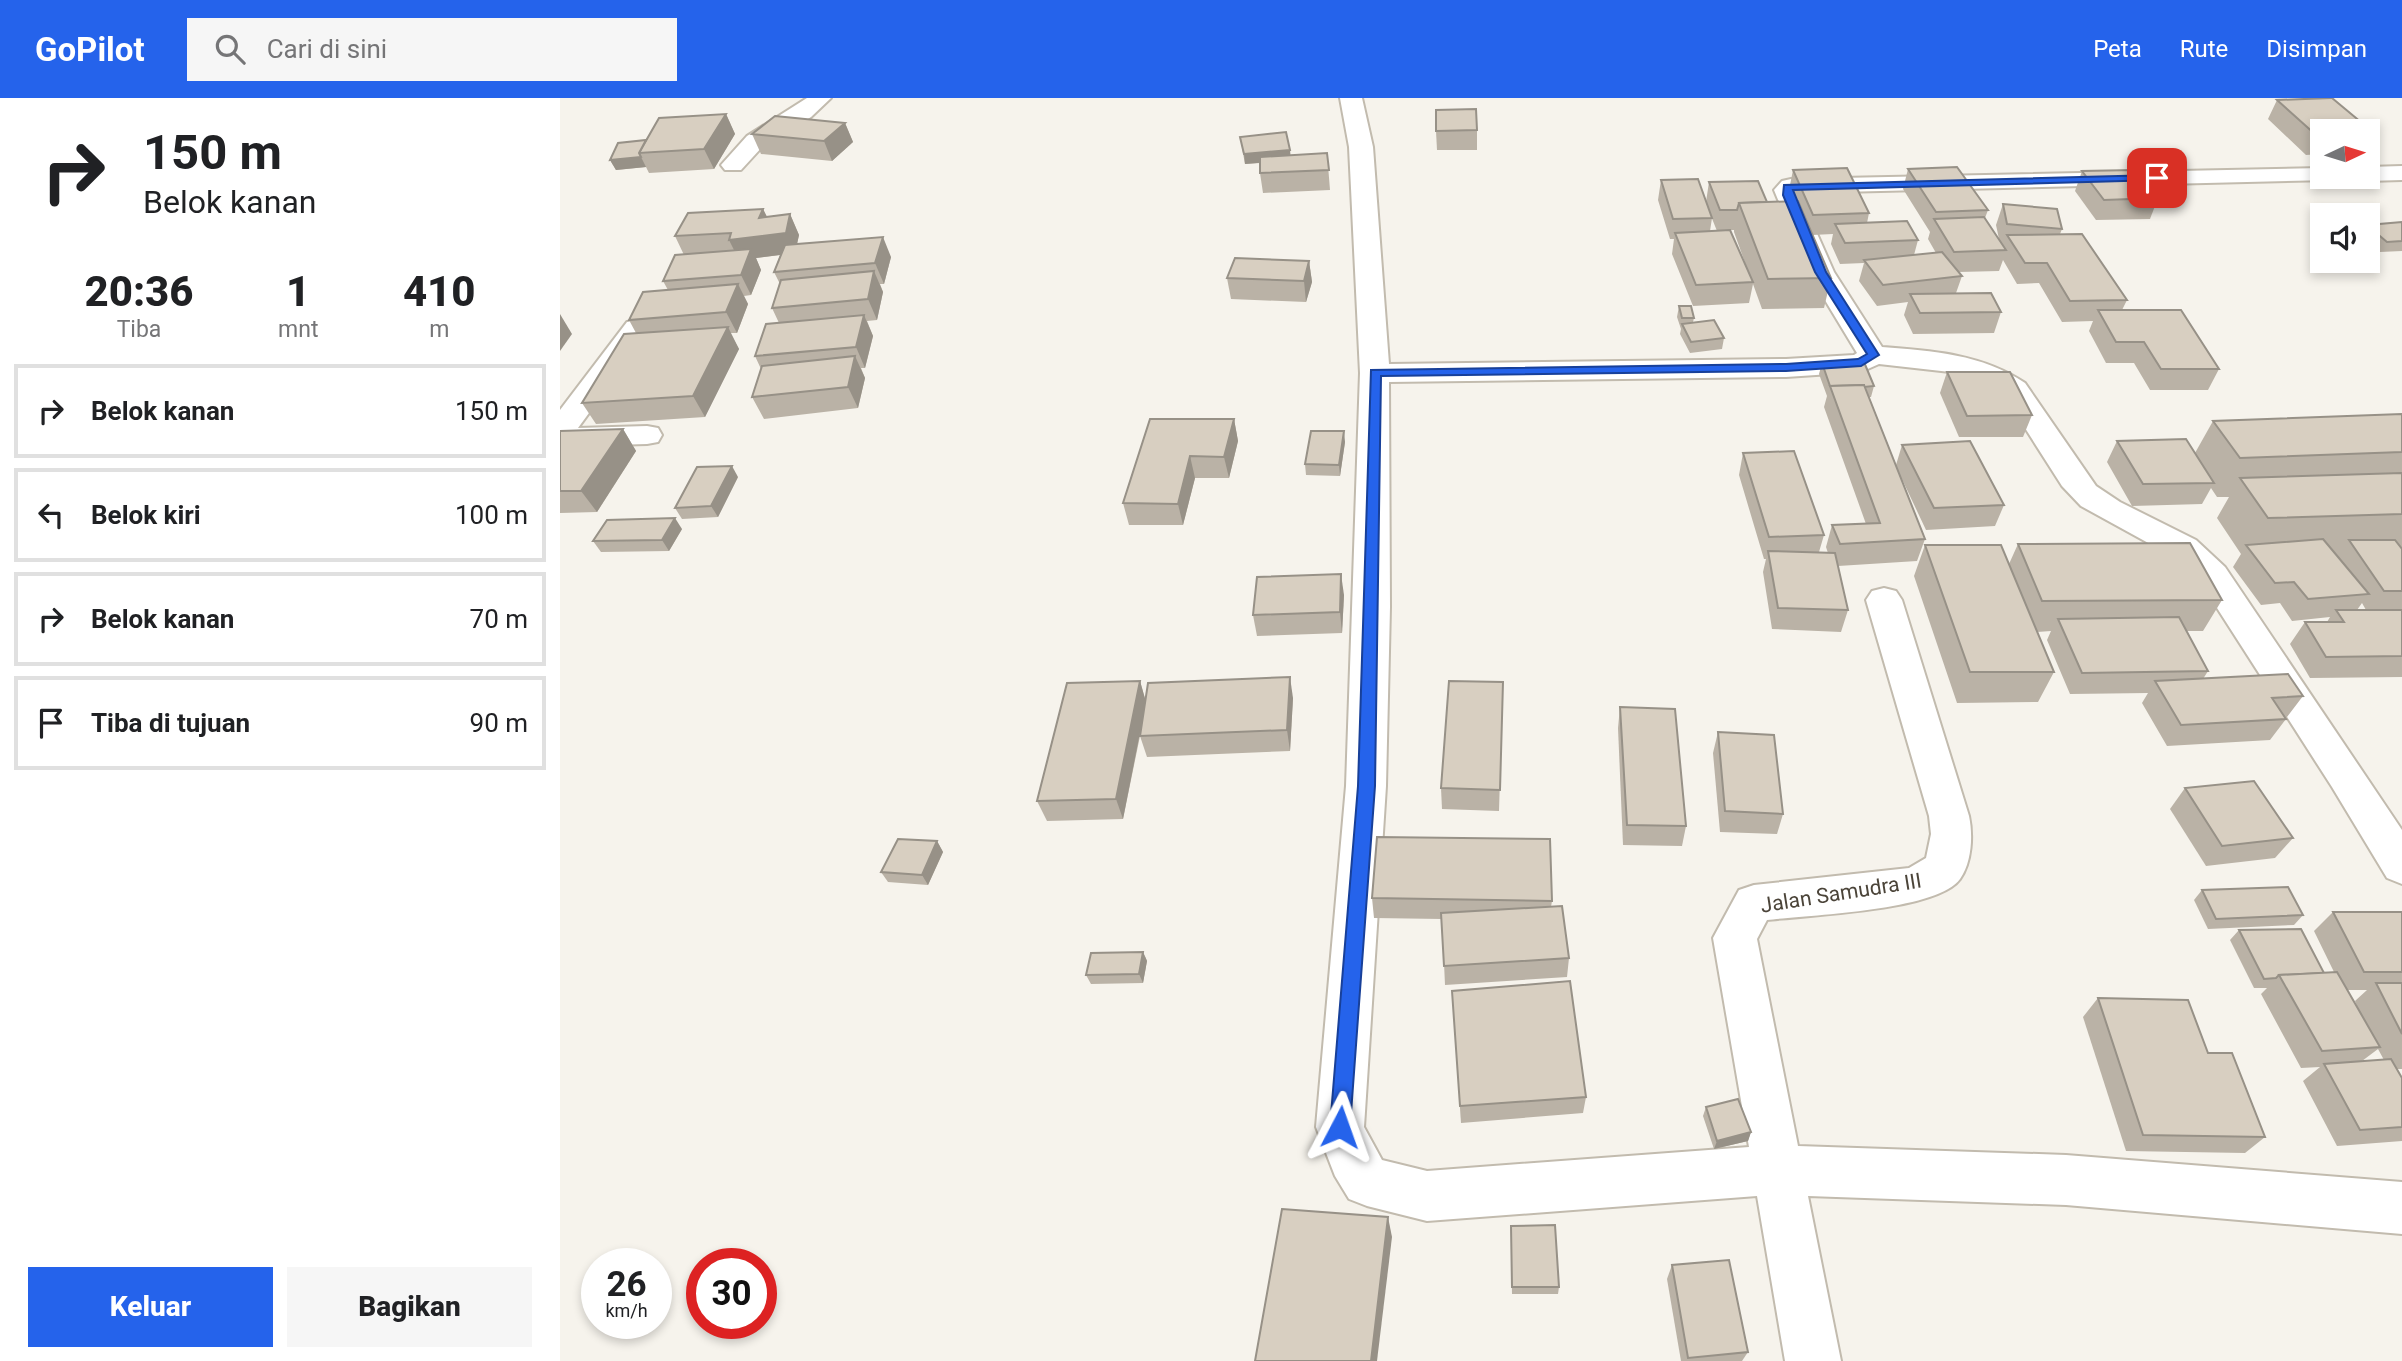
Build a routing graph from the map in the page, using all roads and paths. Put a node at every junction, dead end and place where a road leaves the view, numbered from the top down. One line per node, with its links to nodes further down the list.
1 (820, 98): 3 (street)
2 (1351, 98): 9 (street)
3 (733, 165)
4 (2402, 173): 5 (street)
5 (2380, 174)
6 (2310, 175): 8 (street)
7 (636, 328): 10 (street)
8 (1873, 355): 9 (street); 14 (street)
9 (1375, 373): 15 (street)
10 (560, 431)
11 (647, 435): 12 (street)
12 (560, 438)
13 (1884, 600): 15 (street, Jalan Samudra III)
14 (2402, 866)
15 (1776, 1170): 16 (street); 17 (street, Jalan Samudra III)
16 (2402, 1208)
17 (1813, 1361)

